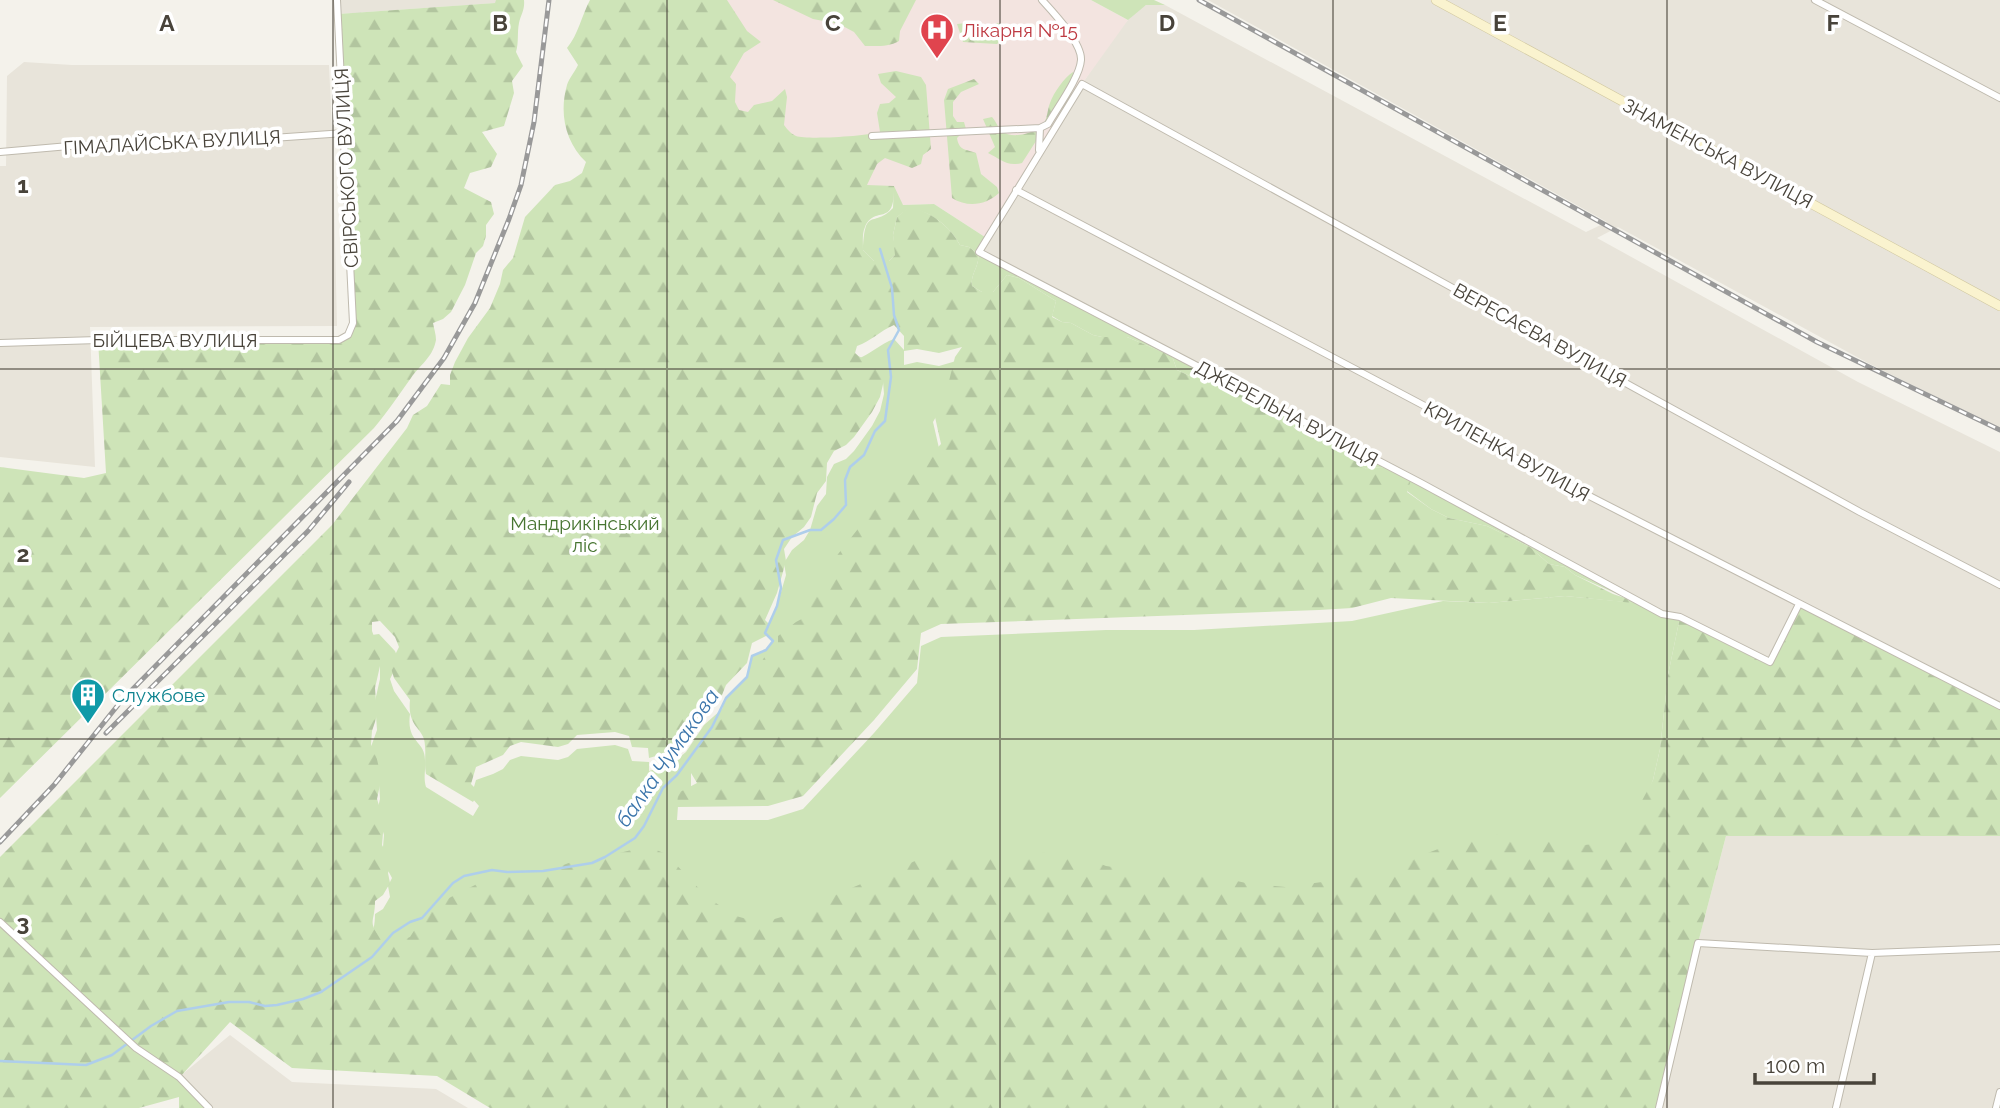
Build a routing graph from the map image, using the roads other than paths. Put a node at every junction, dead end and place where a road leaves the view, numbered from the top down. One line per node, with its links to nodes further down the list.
1 (337, 0): 8 (street, СВІРСЬКОГО ВУЛИЦЯ)
2 (1042, 0): 7 (street)
3 (1436, 0): 13 (main road, ЗНАМЕНСЬКА ВУЛИЦЯ)
4 (1815, 0): 6 (street)
5 (1082, 84): 11 (street, ДЖЕРЕЛЬНА ВУЛИЦЯ); 16 (street, ВЕРЕСАЄВА ВУЛИЦЯ)
6 (2000, 98)
7 (1040, 128): 9 (street); 11 (street)
8 (345, 133): 10 (street, ГІМАЛАЙСЬКА ВУЛИЦЯ); 14 (street, СВІРСЬКОГО ВУЛИЦЯ)
9 (872, 136)
10 (0, 152)
11 (1039, 152): 12 (street, ДЖЕРЕЛЬНА ВУЛИЦЯ)
12 (1016, 190): 17 (street, КРИЛЕНКА ВУЛИЦЯ); 17 (street, ДЖЕРЕЛЬНА ВУЛИЦЯ)
13 (2000, 306)
14 (348, 335): 15 (street, БІЙЦЕВА ВУЛИЦЯ)
15 (0, 343)
16 (2000, 585)
17 (1799, 604): 18 (street, КРИЛЕНКА ВУЛИЦЯ)
18 (2000, 706)
19 (0, 922): 23 (street)
20 (2000, 948): 21 (street)
21 (1872, 953): 24 (street); 25 (street)
22 (2000, 1092): 26 (street)
23 (209, 1108)
24 (1659, 1108)
25 (1836, 1108)
26 (1996, 1108)

